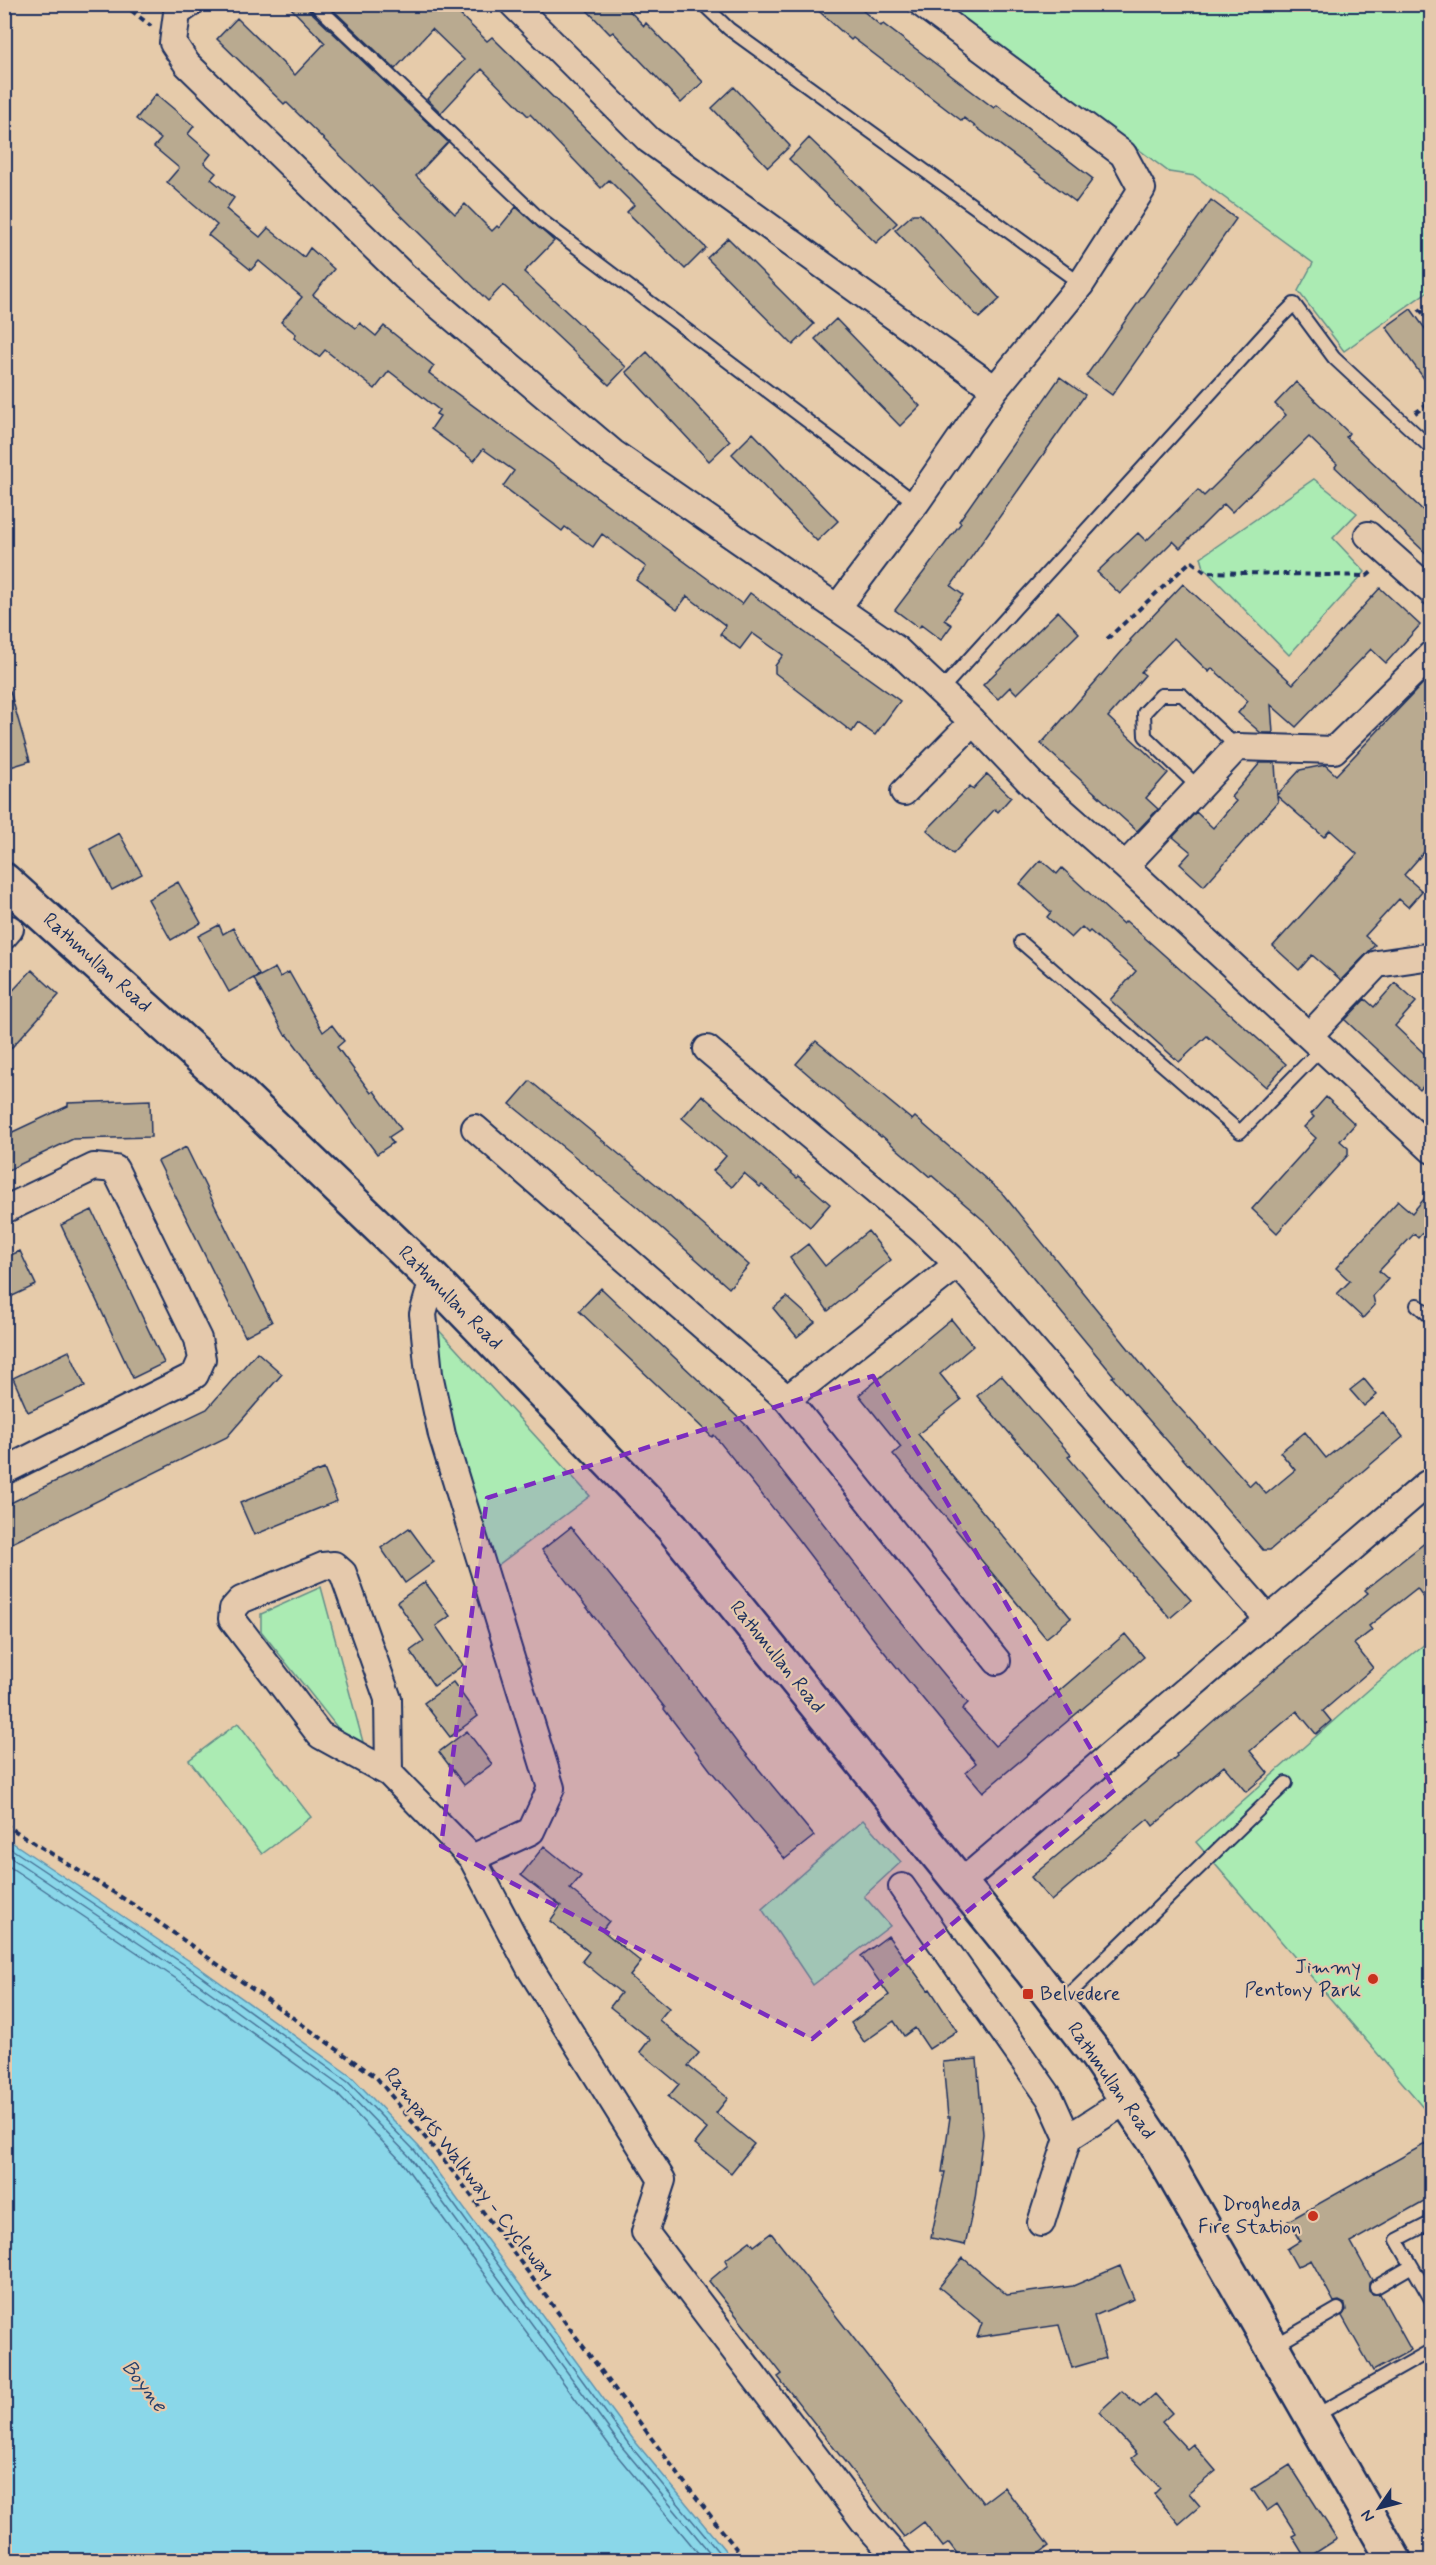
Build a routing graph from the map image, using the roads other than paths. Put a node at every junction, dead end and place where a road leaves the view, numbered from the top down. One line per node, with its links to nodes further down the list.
1 (190, 4): 12 (street)
2 (315, 4): 9 (lane)
3 (513, 4): 7 (street)
4 (703, 4): 6 (lane)
5 (922, 4): 6 (street)
6 (1081, 284): 7 (street)
7 (995, 389): 9 (street)
8 (1431, 449): 14 (lane)
9 (915, 503): 12 (street)
10 (1368, 535): 11 (street)
11 (1430, 588)
12 (837, 608): 14 (street)
13 (1431, 654): 16 (street)
14 (940, 691): 15 (street)
15 (973, 722): 18 (street); 19 (street)
16 (1237, 747): 17 (street); 17 (lane)
17 (1199, 788): 19 (street)
18 (904, 792)
19 (1125, 866): 23 (street)
20 (4, 880): 29 (street, Rathmullan Road)
21 (1021, 942): 23 (lane)
22 (1431, 956): 23 (street)
23 (1315, 1042): 26 (street)
24 (707, 1049): 28 (street)
25 (475, 1128): 32 (street)
26 (1431, 1150)
27 (4, 1210): 33 (street)
28 (958, 1264): 32 (street); 35 (street)
29 (433, 1279): 39 (street); 40 (street, Rathmullan Road)
30 (1417, 1305): 31 (lane)
31 (1431, 1318)
32 (787, 1399): 36 (street)
33 (4, 1471)
34 (1427, 1484): 35 (street)
35 (1269, 1620): 40 (street)
36 (998, 1661)
37 (389, 1773): 37 (street); 39 (street)
38 (1286, 1783): 42 (lane)
39 (472, 1858): 54 (street)
40 (961, 1883): 42 (street, Rathmullan Road)
41 (902, 1887): 44 (street)
42 (1058, 2006): 43 (street, Rathmullan Road)
43 (1127, 2100): 44 (street); 51 (street, Rathmullan Road)
44 (1068, 2138): 46 (street)
45 (1431, 2222): 47 (lane)
46 (1041, 2223)
47 (1412, 2266): 48 (lane); 49 (lane)
48 (1376, 2287)
49 (1431, 2301)
50 (1338, 2309): 51 (lane)
51 (1272, 2348): 53 (street, Rathmullan Road)
52 (1431, 2350): 53 (lane)
53 (1312, 2418): 55 (street, Rathmullan Road)
54 (899, 2560)
55 (1394, 2560)

